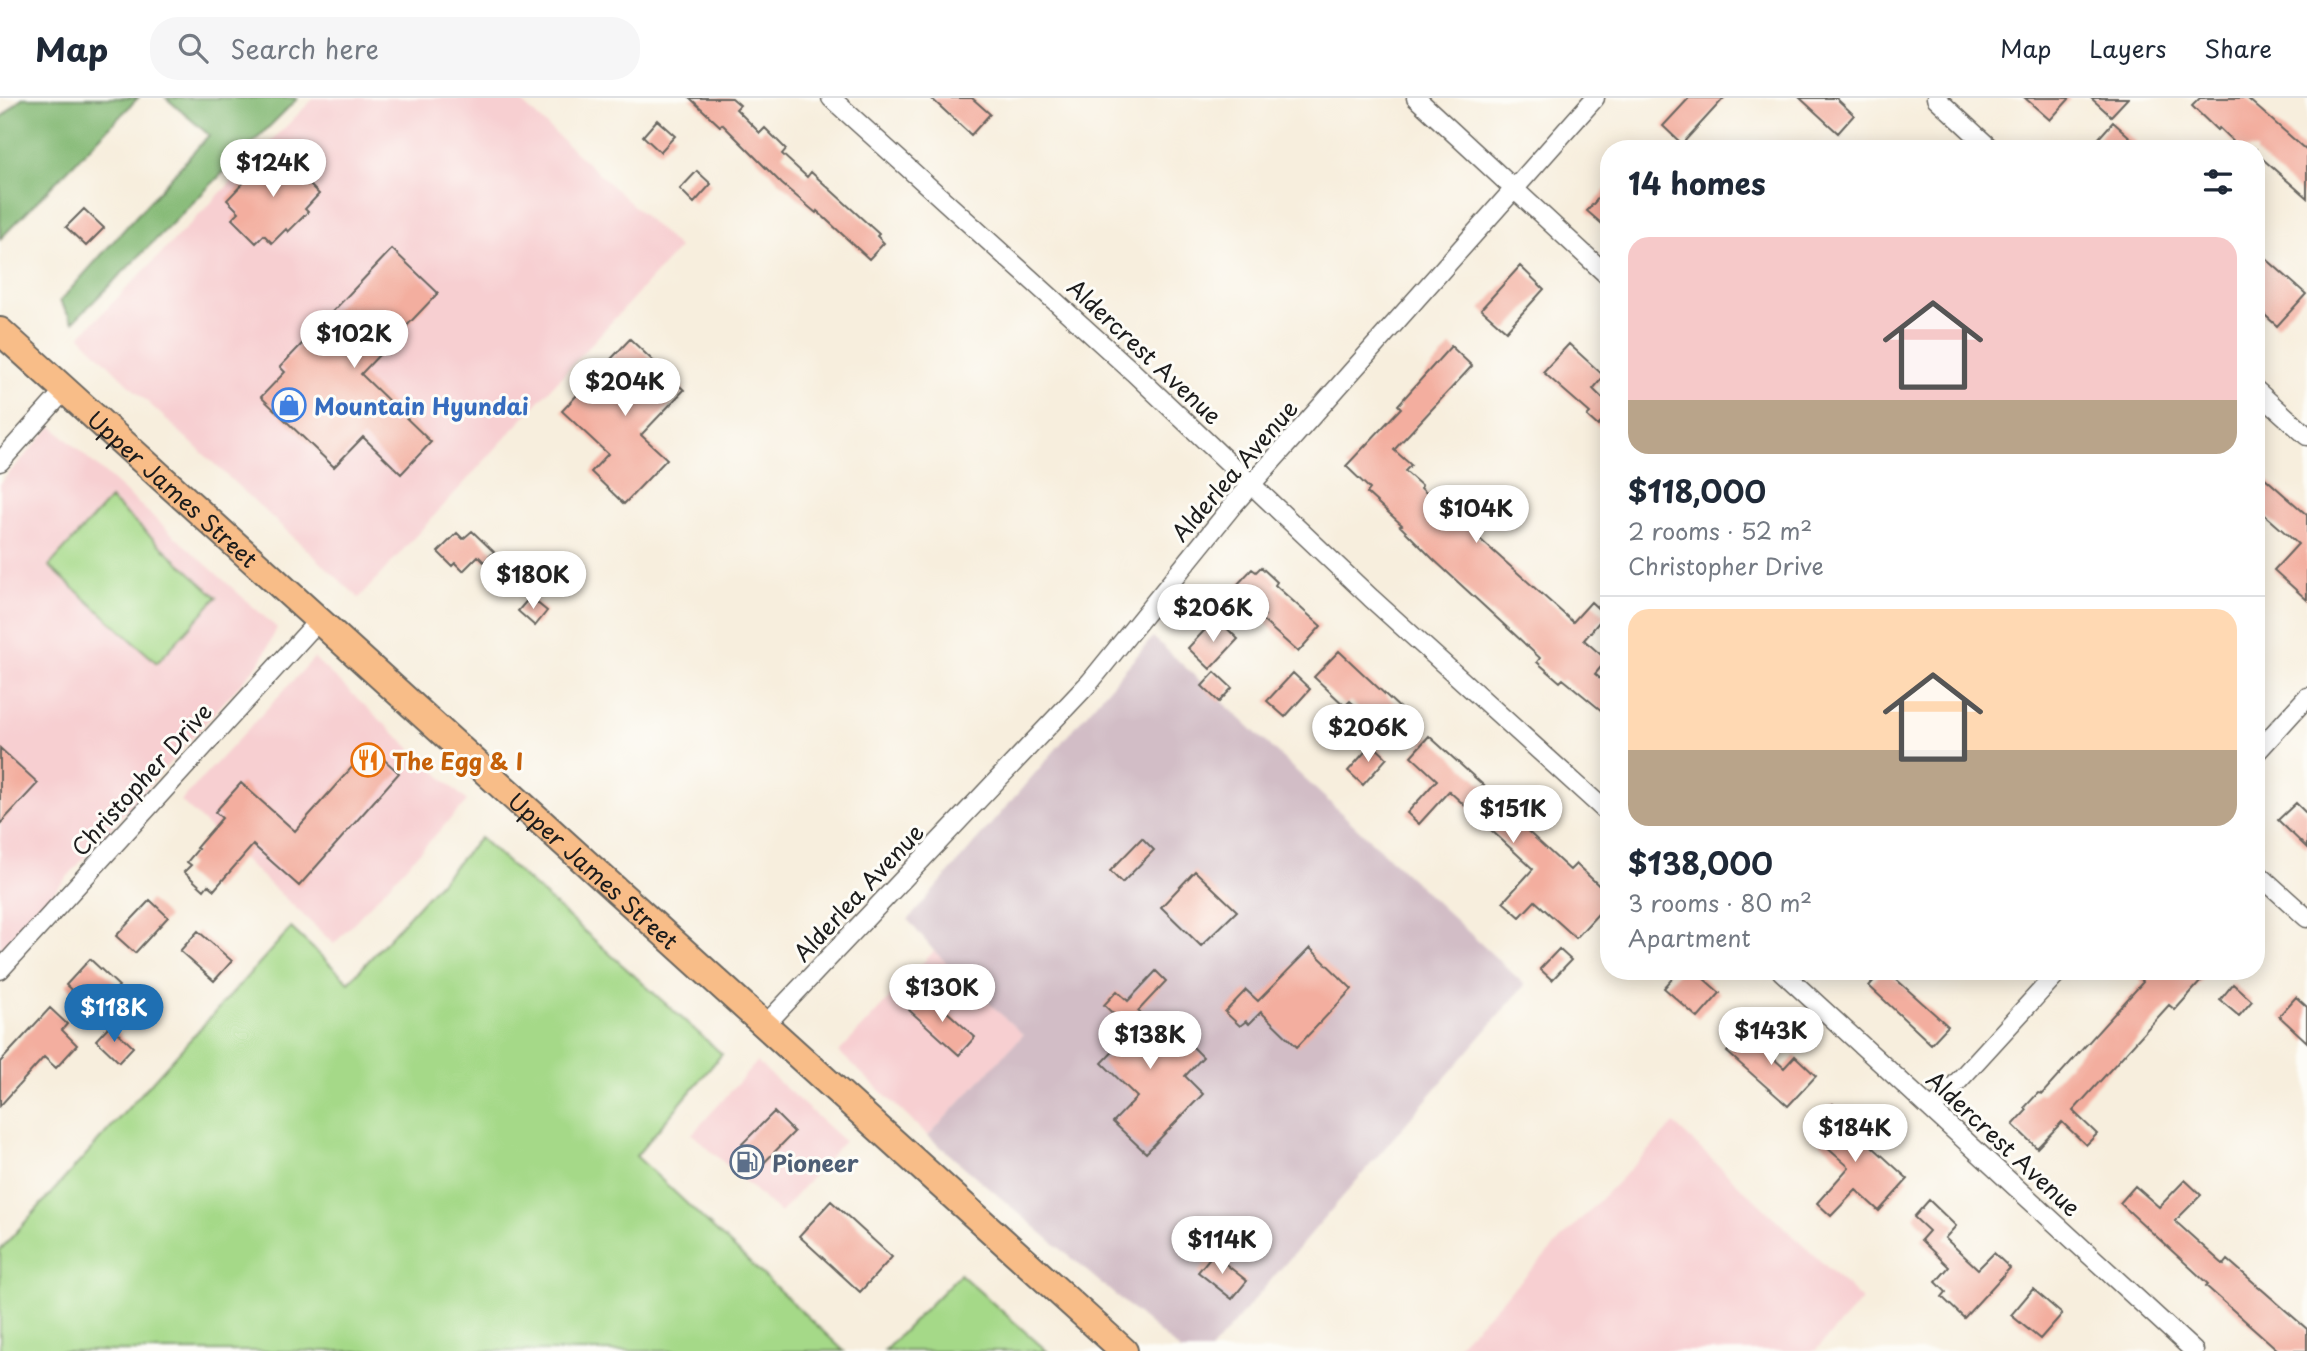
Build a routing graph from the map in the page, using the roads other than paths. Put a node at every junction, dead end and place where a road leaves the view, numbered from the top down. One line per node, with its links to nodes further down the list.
1 (831, 98): 13 (street, Aldercrest Avenue)
2 (1416, 98): 6 (street)
3 (1595, 98): 6 (street, Alderlea Avenue)
4 (1936, 98): 5 (street)
5 (1981, 140)
6 (1513, 190): 7 (street); 13 (street, Alderlea Avenue)
7 (1600, 269)
8 (0, 331): 9 (main road, Upper James Street)
9 (64, 391): 12 (street); 14 (main road, Upper James Street)
10 (2265, 398): 11 (street)
11 (2307, 436)
12 (0, 462)
13 (1252, 485): 17 (street, Aldercrest Avenue); 23 (street, Alderlea Avenue)
14 (318, 621): 20 (street, Christopher Drive); 23 (main road, Upper James Street)
15 (2307, 697): 16 (street)
16 (2265, 743)
17 (1600, 806)
18 (2265, 880): 19 (street)
19 (2307, 918)
20 (0, 970)
21 (1791, 980): 24 (street, Aldercrest Avenue)
22 (2051, 980): 24 (street)
23 (765, 1025): 25 (main road, Upper James Street)
24 (1932, 1110): 26 (street, Aldercrest Avenue)
25 (1124, 1351)
26 (2194, 1351)

